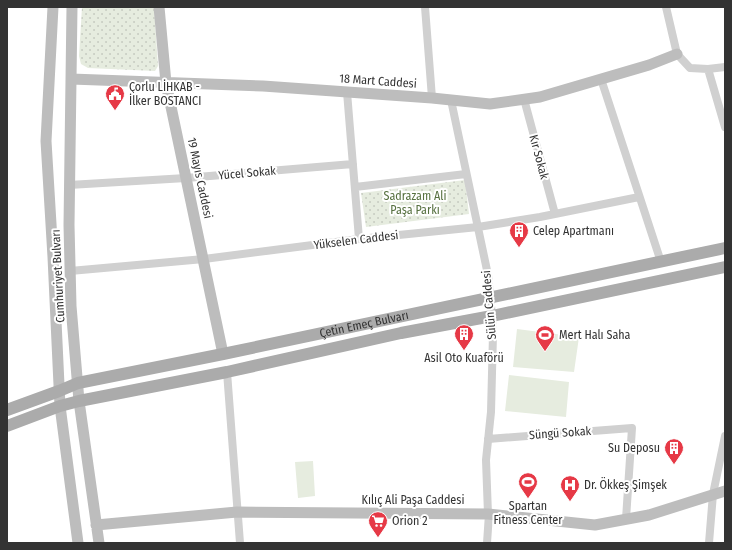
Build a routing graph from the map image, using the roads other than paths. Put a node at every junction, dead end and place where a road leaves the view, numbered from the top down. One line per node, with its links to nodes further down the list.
1 (53, 7): 36 (street, Cumhuriyet Bulvarı)
2 (72, 7): 9 (street, Cumhuriyet Bulvarı)
3 (160, 7): 11 (street, 19 Mayıs Caddesi)
4 (425, 7): 13 (street)
5 (666, 7): 6 (street)
6 (676, 54): 8 (street); 10 (street, 18 Mart Caddesi)
7 (725, 67): 8 (street)
8 (708, 69): 16 (street)
9 (71, 79): 11 (street, 18 Mart Caddesi); 20 (street, Cumhuriyet Bulvarı)
10 (601, 79): 15 (street, 18 Mart Caddesi); 22 (street)
11 (166, 83): 12 (street, 18 Mart Caddesi); 19 (street, 19 Mayıs Caddesi)
12 (347, 92): 13 (street, 18 Mart Caddesi); 17 (street)
13 (432, 98): 14 (street, 18 Mart Caddesi)
14 (451, 100): 15 (street, 18 Mart Caddesi); 18 (street, Sülün Caddesi)
15 (524, 100): 23 (street, Kır Sokak)
16 (725, 127)
17 (353, 164): 19 (street, Yücel Sokak); 21 (street)
18 (466, 174): 21 (street); 24 (street, Sülün Caddesi)
19 (186, 178): 20 (street, Yücel Sokak); 27 (street, 19 Mayıs Caddesi)
20 (69, 185): 30 (street, Cumhuriyet Bulvarı)
21 (355, 186): 25 (street)
22 (639, 197): 23 (street, Yükselen Caddesi); 28 (street)
23 (554, 214): 24 (street, Yükselen Caddesi)
24 (478, 227): 25 (street, Yükselen Caddesi); 31 (street, Sülün Caddesi)
25 (359, 239): 27 (street, Yükselen Caddesi)
26 (725, 248): 28 (main road, Çetin Emeç Bulvarı)
27 (204, 259): 30 (street, Yükselen Caddesi); 33 (street, 19 Mayıs Caddesi)
28 (661, 262): 31 (main road, Çetin Emeç Bulvarı)
29 (725, 267): 32 (main road, Çetin Emeç Bulvarı)
30 (70, 271): 35 (street, Cumhuriyet Bulvarı)
31 (490, 297): 32 (street, Sülün Caddesi); 33 (main road, Çetin Emeç Bulvarı)
32 (492, 316): 34 (main road, Çetin Emeç Bulvarı); 42 (street, Sülün Caddesi)
33 (223, 354): 35 (main road, Çetin Emeç Bulvarı)
34 (227, 372): 37 (main road, Çetin Emeç Bulvarı); 45 (street)
35 (78, 383): 36 (main road, Çetin Emeç Bulvarı); 37 (street, Cumhuriyet Bulvarı)
36 (59, 391): 38 (street, Cumhuriyet Bulvarı); 39 (main road, Çetin Emeç Bulvarı)
37 (79, 401): 38 (main road, Çetin Emeç Bulvarı); 48 (street, Cumhuriyet Bulvarı)
38 (60, 406): 40 (main road, Çetin Emeç Bulvarı); 49 (street, Cumhuriyet Bulvarı)
39 (7, 410)
40 (7, 426)
41 (725, 436): 44 (street)
42 (488, 439): 46 (street, Sülün Caddesi); 47 (street, Süngü Sokak)
43 (725, 491): 44 (street, Kılıç Ali Paşa Caddesi)
44 (713, 494): 47 (street, Kılıç Ali Paşa Caddesi); 53 (street)
45 (238, 512): 46 (street, Kılıç Ali Paşa Caddesi); 48 (street, Kılıç Ali Paşa Caddesi); 51 (street)
46 (489, 514): 47 (street, Kılıç Ali Paşa Caddesi); 52 (street, Sülün Caddesi)
47 (626, 519)
48 (96, 525): 50 (street, Cumhuriyet Bulvarı)
49 (78, 543)
50 (98, 543)
51 (240, 543)
52 (486, 543)
53 (709, 543)

